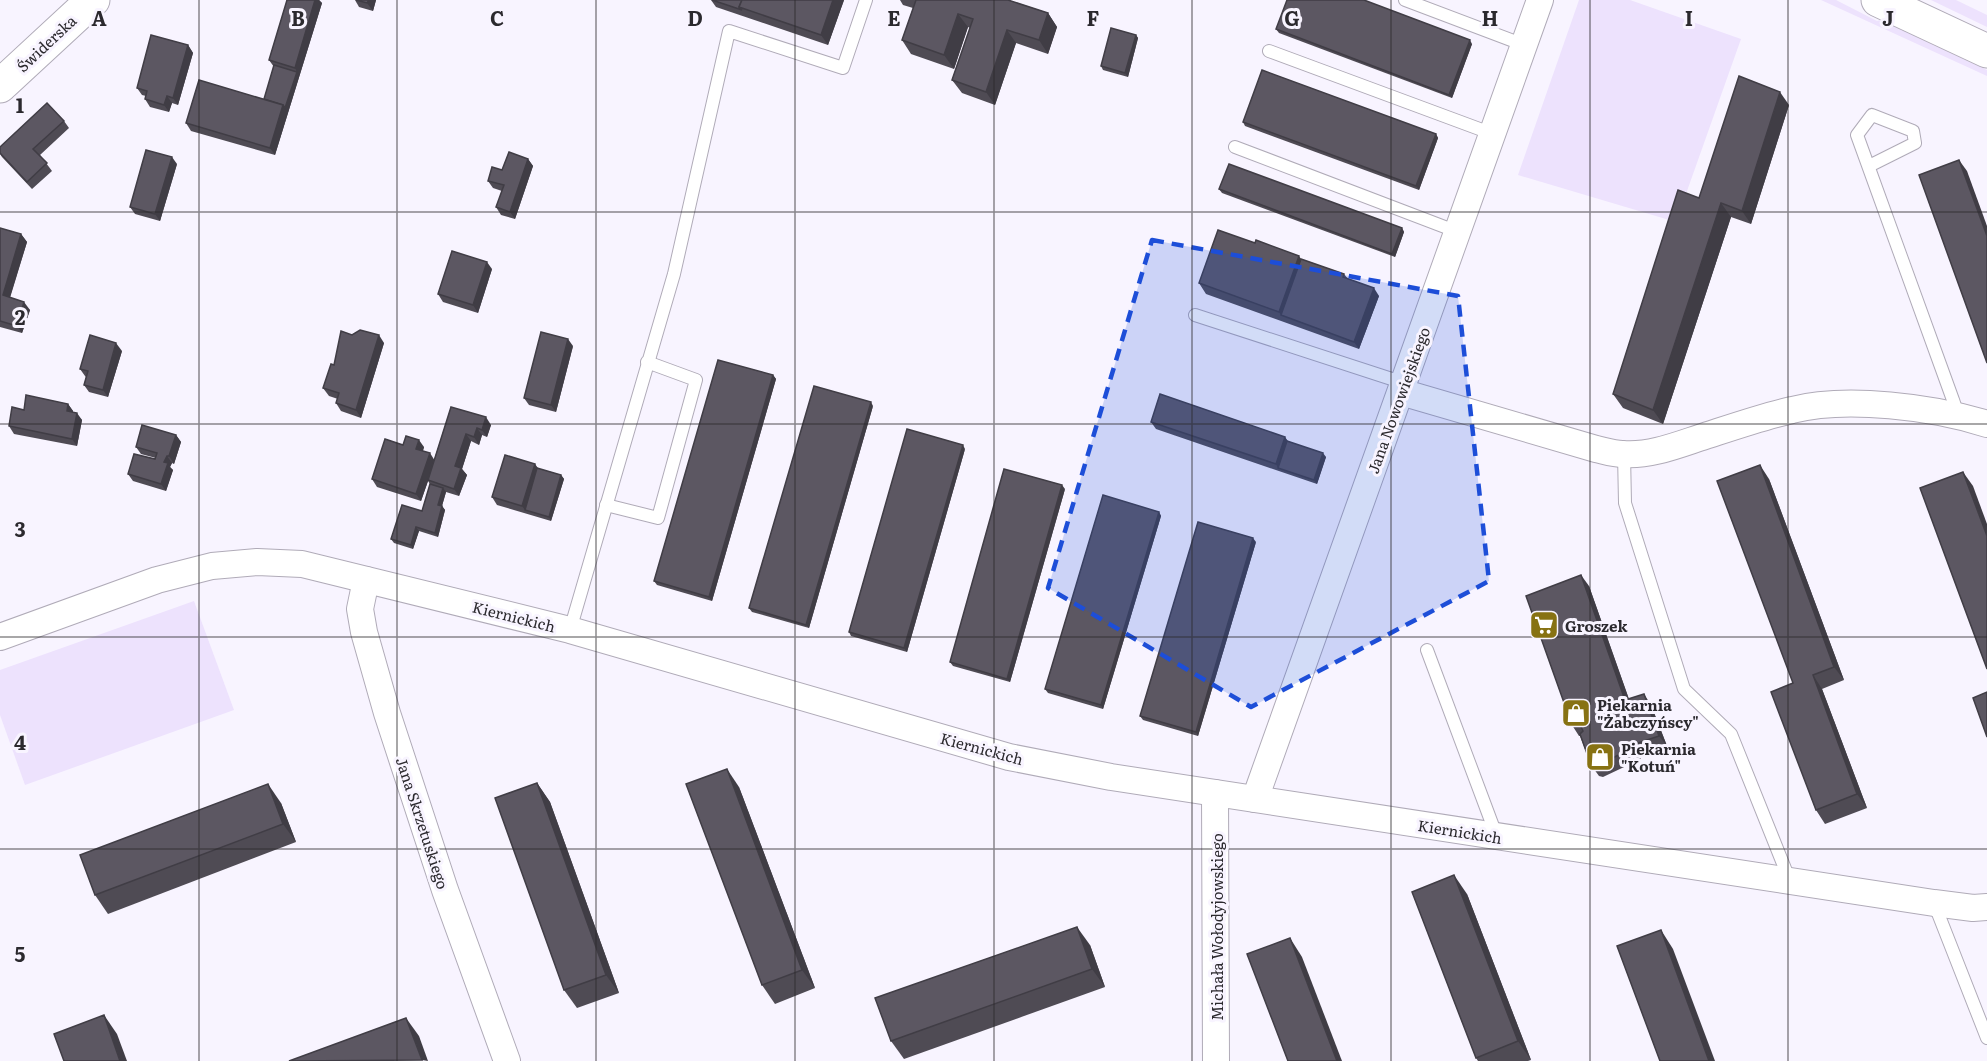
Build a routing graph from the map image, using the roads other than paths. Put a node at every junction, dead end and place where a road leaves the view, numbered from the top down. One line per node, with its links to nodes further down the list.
1 (93, 0): 9 (main road, Świderska)
2 (866, 0): 15 (lane)
3 (1405, 0): 6 (lane)
4 (1540, 0): 6 (street, Jana Nowowiejskiego)
5 (1878, 0): 8 (main road)
6 (1524, 45): 10 (street, Jana Nowowiejskiego)
7 (1269, 51): 10 (lane)
8 (1987, 51)
9 (0, 86)
10 (1493, 134): 13 (street, Jana Nowowiejskiego)
11 (1235, 147): 13 (lane)
12 (1869, 166): 12 (lane); 17 (lane)
13 (1458, 232): 16 (street, Jana Nowowiejskiego)
14 (1195, 315): 16 (lane)
15 (647, 362): 20 (lane); 20 (lane)
16 (1403, 388): 19 (street); 26 (street, Jana Nowowiejskiego)
17 (1958, 415): 18 (street); 19 (street)
18 (1987, 424)
19 (1624, 454): 28 (lane)
20 (606, 505): 22 (lane)
21 (366, 580): 22 (street, Kiernickich); 23 (street, Kiernickich); 32 (street, Jana Skrzetuskiego)
22 (570, 630): 25 (street, Kiernickich)
23 (0, 637)
24 (1427, 650): 27 (lane)
25 (1215, 793): 26 (street, Kiernickich); 33 (street, Michała Wołodyjowskiego)
26 (1255, 799): 27 (street, Kiernickich)
27 (1497, 837): 28 (street, Kiernickich)
28 (1790, 881): 29 (street, Kiernickich)
29 (1934, 903): 30 (street, Kiernickich); 31 (lane)
30 (1987, 907)
31 (1987, 1038)
32 (507, 1061)
33 (1216, 1061)

